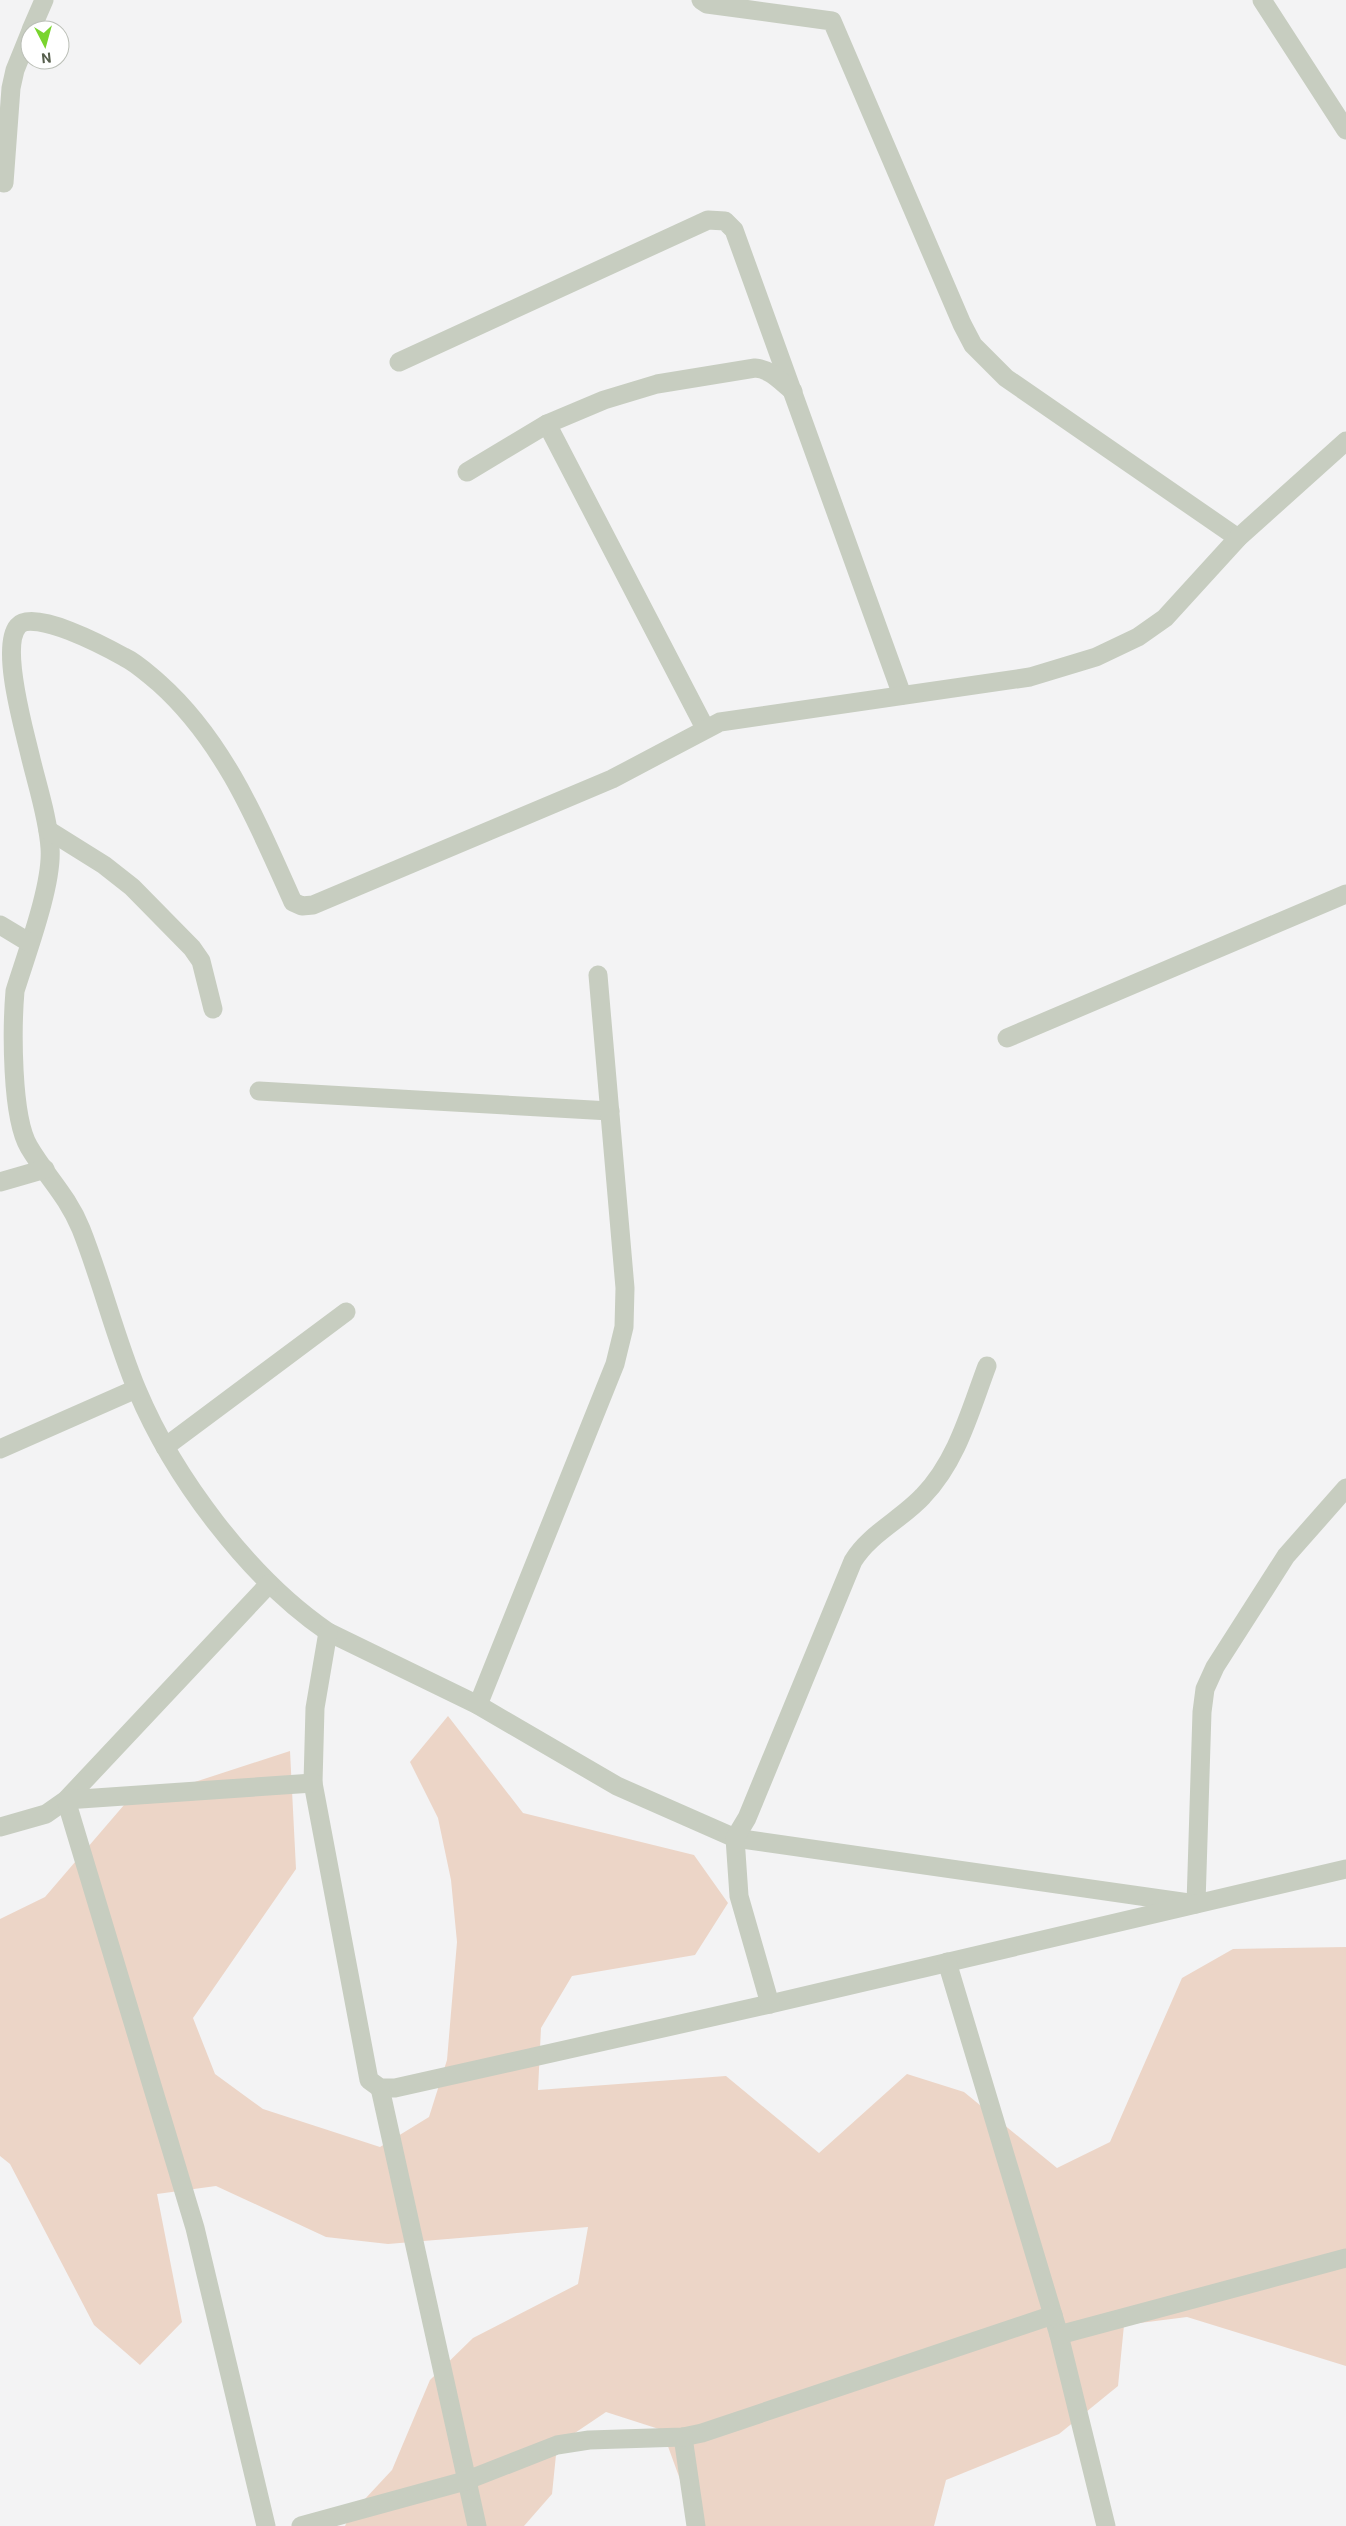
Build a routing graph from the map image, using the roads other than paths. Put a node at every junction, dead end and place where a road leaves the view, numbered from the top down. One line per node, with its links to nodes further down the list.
1 (44, 0): 4 (street)
2 (701, 0): 13 (street)
3 (1262, 0): 6 (street)
4 (36, 20)
5 (20, 58): 7 (street)
6 (1346, 130)
7 (4, 182)
8 (399, 362): 9 (street)
9 (794, 392): 10 (street); 14 (street)
10 (548, 424): 12 (street); 15 (street)
11 (1346, 441): 13 (street)
12 (467, 472)
13 (1238, 538): 14 (street)
14 (902, 695): 15 (street)
15 (705, 728): 16 (street)
16 (48, 830): 19 (street); 21 (street)
17 (1346, 894): 22 (street)
18 (0, 925): 19 (street)
19 (30, 943): 24 (street)
20 (598, 975): 25 (street)
21 (213, 1009)
22 (1007, 1038)
23 (259, 1091): 25 (street)
24 (8, 1107): 26 (street)
25 (610, 1111): 36 (street)
26 (45, 1169): 27 (street); 30 (street)
27 (0, 1182)
28 (346, 1312): 31 (street)
29 (987, 1366): 40 (street)
30 (136, 1389): 31 (street); 32 (street)
31 (165, 1447): 34 (street)
32 (0, 1449)
33 (1346, 1488): 42 (street)
34 (269, 1584): 35 (street); 38 (street)
35 (328, 1632): 36 (street); 37 (street)
36 (478, 1705): 40 (street)
37 (313, 1783): 38 (street); 45 (street)
38 (66, 1800): 39 (street); 51 (street)
39 (0, 1827)
40 (735, 1838): 42 (street); 44 (street)
41 (1346, 1869): 42 (street)
42 (1196, 1904): 43 (street)
43 (947, 1962): 44 (street); 47 (street)
44 (770, 2004): 45 (street)
45 (380, 2088): 50 (street)
46 (1346, 2258): 48 (street)
47 (1053, 2315): 48 (street); 49 (street)
48 (1059, 2335): 55 (street)
49 (683, 2437): 50 (street); 54 (street)
50 (466, 2481): 52 (street); 53 (street)
51 (266, 2526)
52 (301, 2526)
53 (477, 2526)
54 (696, 2526)
55 (1106, 2526)

